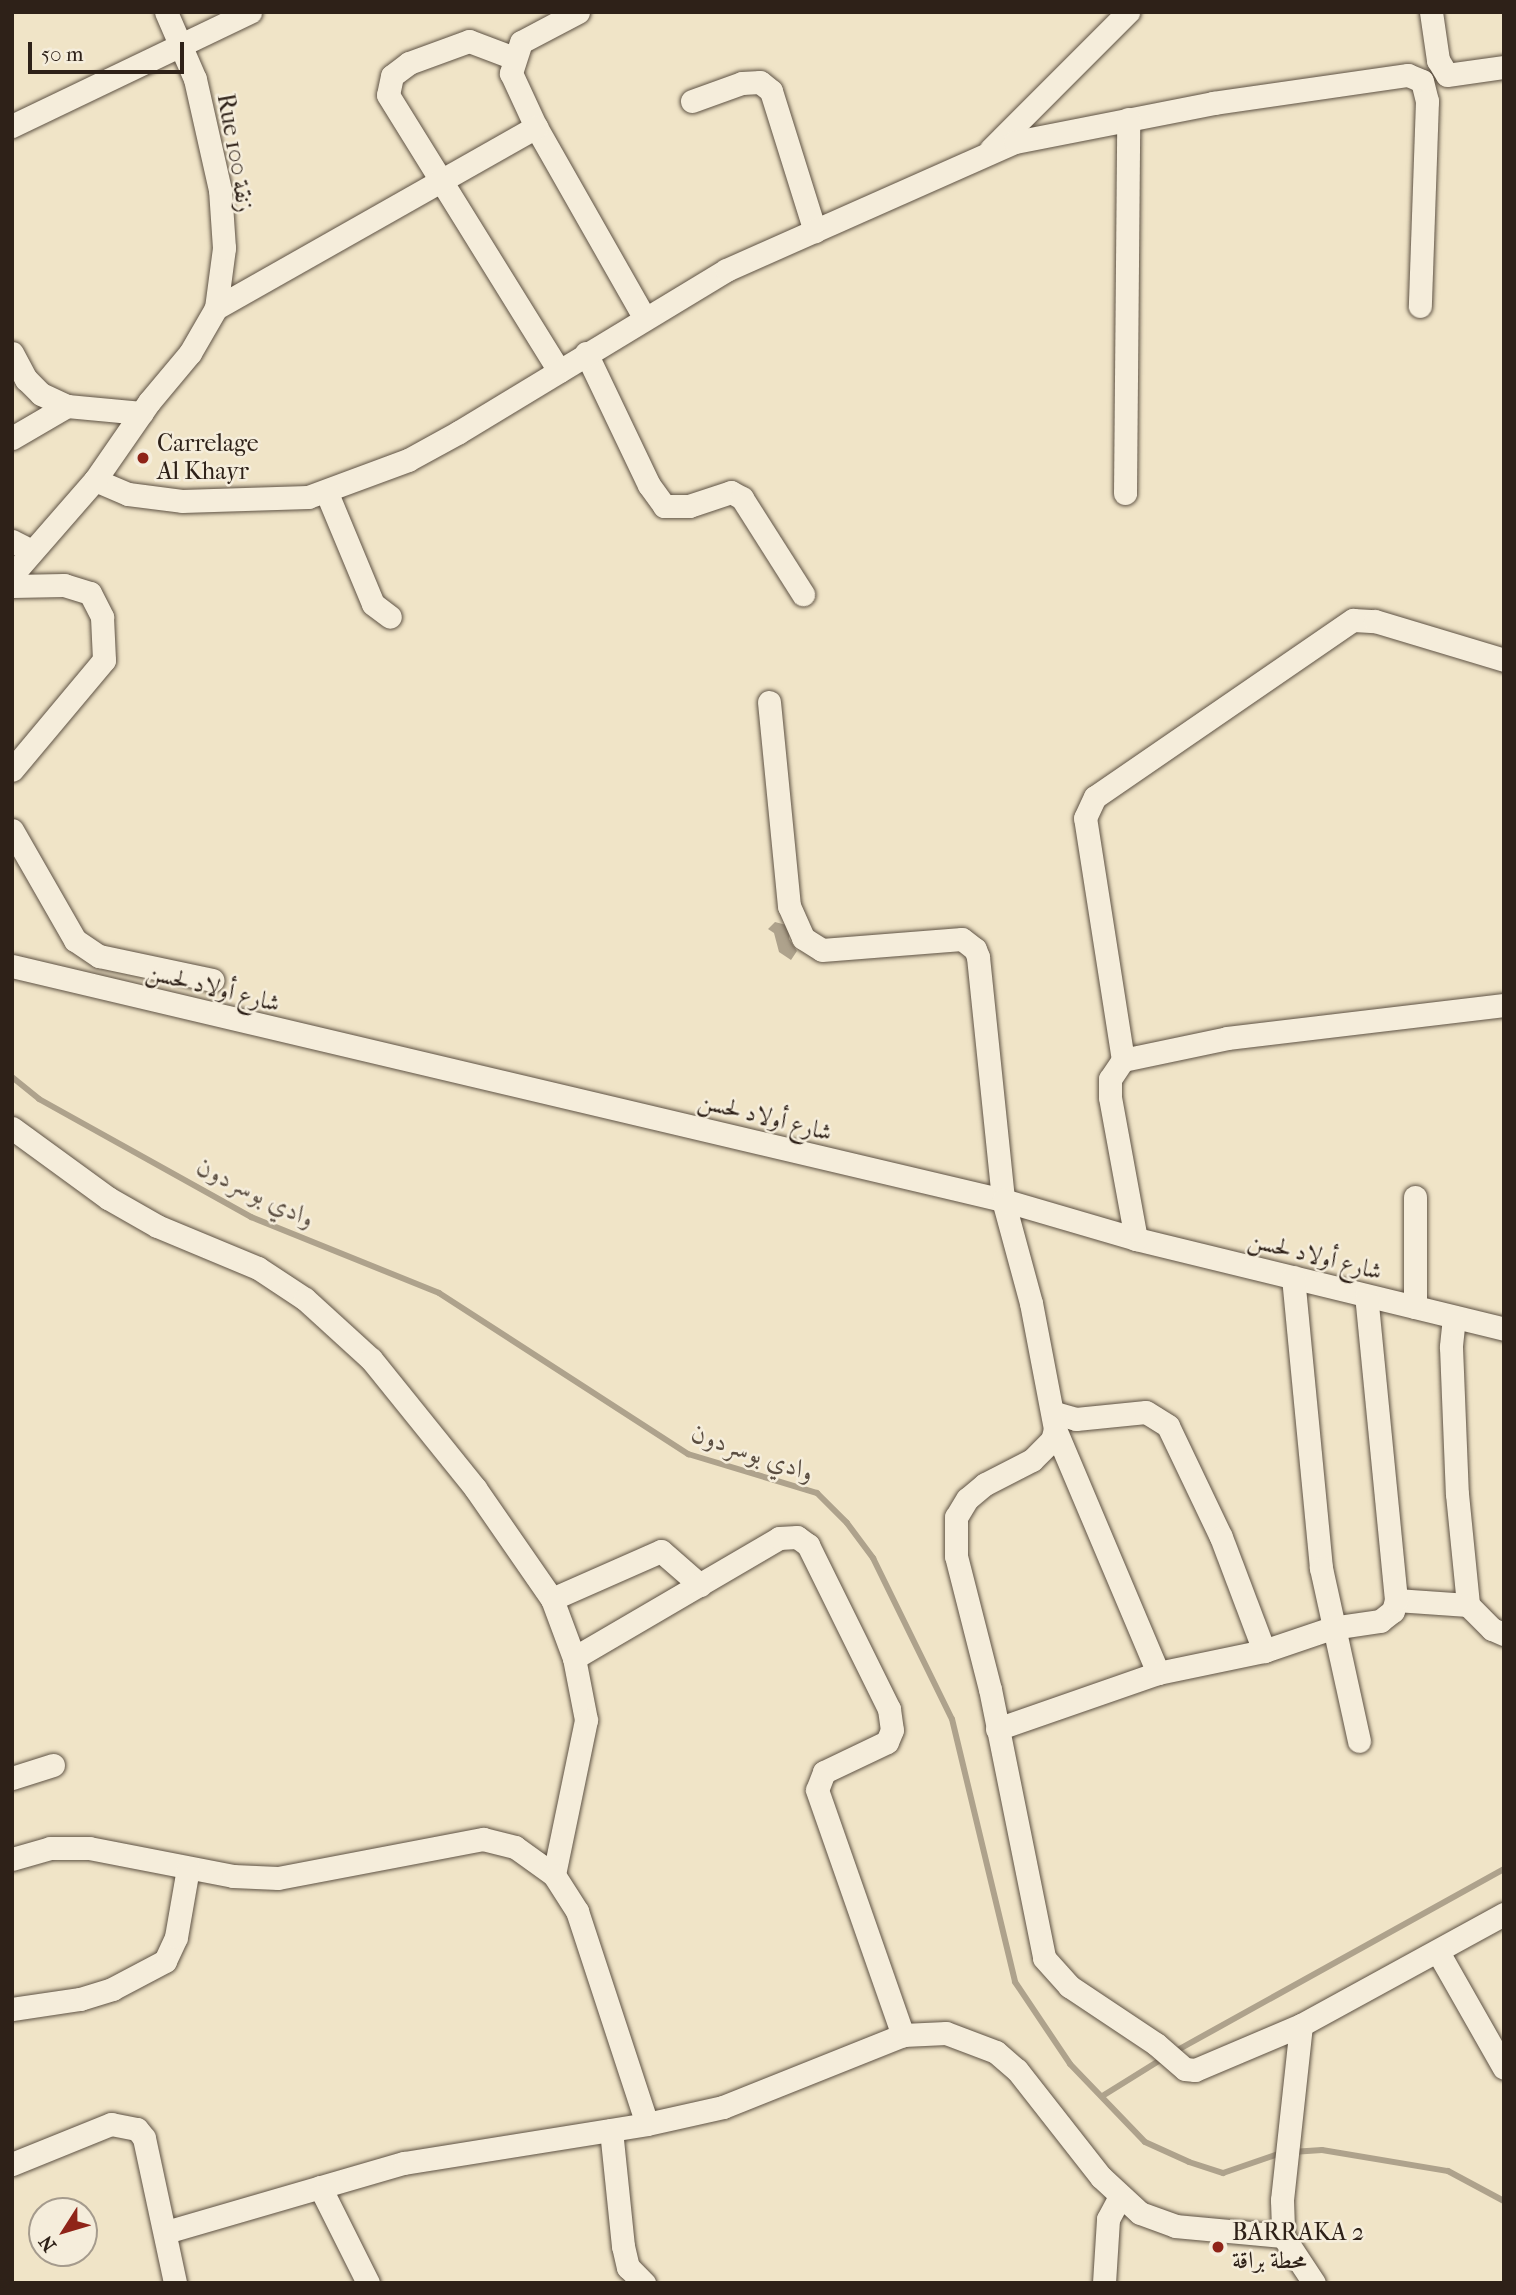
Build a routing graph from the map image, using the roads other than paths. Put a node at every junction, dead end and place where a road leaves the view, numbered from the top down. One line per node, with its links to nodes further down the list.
1 (166, 12): 6 (street, Rue 100 زنقة)
2 (250, 12): 6 (street)
3 (578, 12): 7 (street)
4 (1128, 12): 13 (street)
5 (1431, 12): 8 (street)
6 (179, 46): 11 (street); 17 (street, Rue 100 زنقة)
7 (514, 58): 12 (street); 14 (street)
8 (1504, 67)
9 (692, 101): 15 (street)
10 (1128, 119): 13 (street); 16 (street); 27 (street)
11 (12, 126)
12 (536, 127): 14 (street); 18 (street)
13 (984, 156): 15 (street)
14 (441, 180): 17 (street); 21 (street)
15 (815, 231): 18 (street)
16 (1420, 306)
17 (216, 307): 23 (street, Rue 100 زنقة)
18 (644, 317): 20 (street)
19 (12, 353): 22 (street)
20 (586, 353): 21 (street); 31 (street)
21 (559, 371): 26 (street)
22 (67, 406): 23 (street); 24 (street)
23 (142, 412): 25 (street, Rue 100 زنقة)
24 (12, 439)
25 (95, 480): 26 (street); 28 (street, Rue 100 زنقة)
26 (327, 491): 32 (street)
27 (1125, 493)
28 (22, 546): 29 (street, Rue 100 زنقة)
29 (12, 576)
30 (12, 586): 35 (street)
31 (803, 594)
32 (390, 617)
33 (1504, 660): 40 (street)
34 (769, 702): 43 (street)
35 (12, 770)
36 (12, 830): 38 (street)
37 (12, 966): 43 (street, شارع أولاد لحسن)
38 (212, 980)
39 (1504, 1004): 40 (street)
40 (1123, 1060): 44 (street)
41 (12, 1128): 52 (street)
42 (1415, 1197): 47 (street)
43 (1003, 1200): 44 (street, شارع أولاد لحسن); 50 (street)
44 (1136, 1239): 45 (street, شارع أولاد لحسن)
45 (1293, 1277): 46 (street, شارع أولاد لحسن); 55 (street)
46 (1366, 1296): 47 (street, شارع أولاد لحسن); 53 (street)
47 (1415, 1307): 48 (street, شارع أولاد لحسن)
48 (1454, 1317): 49 (street, شارع أولاد لحسن); 54 (street)
49 (1504, 1329)
50 (1055, 1421): 57 (street); 59 (street); 60 (street)
51 (700, 1585): 52 (street); 58 (street); 71 (street)
52 (552, 1599): 58 (street)
53 (1396, 1600): 54 (street); 55 (street)
54 (1468, 1605): 56 (street)
55 (1332, 1628): 57 (street); 61 (street)
56 (1504, 1634)
57 (1264, 1651): 59 (street)
58 (574, 1658): 66 (street)
59 (1158, 1673): 60 (street)
60 (997, 1729): 70 (street)
61 (1359, 1741)
62 (53, 1765): 63 (street)
63 (12, 1778)
64 (12, 1859): 65 (street)
65 (188, 1868): 66 (street); 69 (street)
66 (554, 1875): 73 (street)
67 (1504, 1914): 68 (street)
68 (1438, 1952): 70 (street); 72 (street)
69 (12, 2009)
70 (1301, 2025): 79 (street)
71 (903, 2035): 73 (street); 77 (street)
72 (1503, 2064)
73 (647, 2124): 74 (street)
74 (611, 2130): 76 (street); 82 (street)
75 (12, 2164): 78 (street)
76 (320, 2187): 78 (street); 81 (street)
77 (1119, 2198): 79 (street); 83 (street)
78 (166, 2232): 80 (street)
79 (1283, 2236): 84 (street)
80 (175, 2283)
81 (368, 2283)
82 (644, 2283)
83 (1104, 2283)
84 (1314, 2283)

